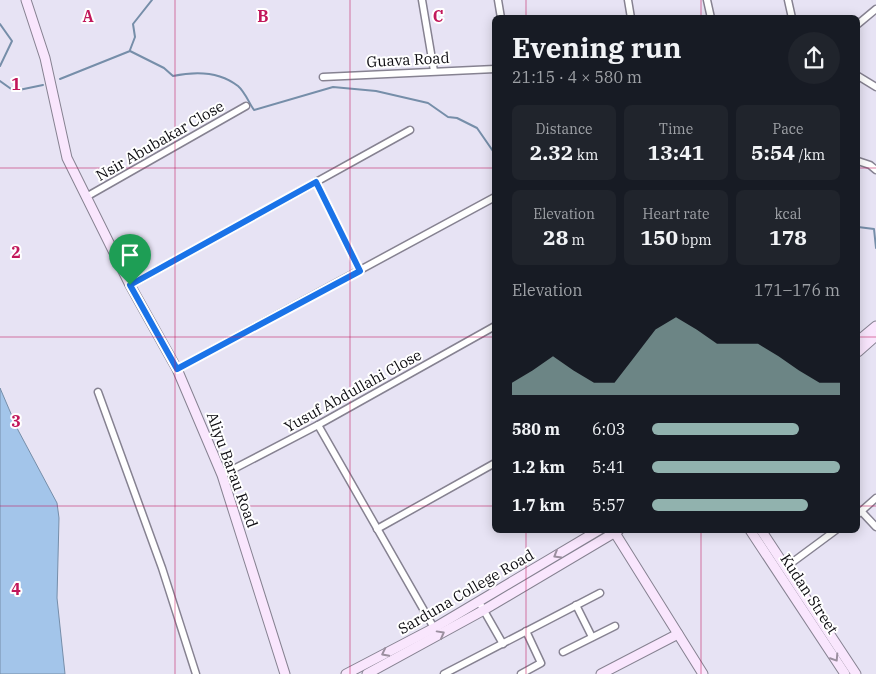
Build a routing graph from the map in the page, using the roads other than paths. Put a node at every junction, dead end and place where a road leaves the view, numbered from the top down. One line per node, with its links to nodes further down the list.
1 (26, 0): 23 (street, Aliyu Barau Road)
2 (422, 0): 14 (street)
3 (498, 0): 8 (street)
4 (628, 0): 9 (street)
5 (707, 0): 10 (street)
6 (788, 0): 11 (street)
7 (876, 9): 12 (street)
8 (500, 15)
9 (630, 15)
10 (710, 15)
11 (791, 15)
12 (860, 22)
13 (492, 69): 14 (street, Guava Road)
14 (434, 71): 15 (street, Guava Road)
15 (322, 77)
16 (860, 77): 17 (street)
17 (874, 84)
18 (246, 106): 23 (street, Nsir Abubakar Close)
19 (410, 130): 22 (street)
20 (860, 162): 21 (street)
21 (876, 170)
22 (316, 182): 25 (street); 26 (street)
23 (86, 197): 26 (street, Aliyu Barau Road)
24 (492, 199): 25 (street)
25 (360, 271): 32 (street)
26 (130, 285): 32 (street, Aliyu Barau Road)
27 (876, 326): 30 (street)
28 (492, 328): 34 (street, Yusuf Abdullahi Close)
29 (876, 336): 31 (street)
30 (860, 339)
31 (860, 350)
32 (177, 369): 36 (street, Aliyu Barau Road)
33 (98, 392): 59 (street)
34 (318, 425): 36 (street, Yusuf Abdullahi Close); 41 (street)
35 (492, 465): 41 (street)
36 (222, 475): 60 (street, Aliyu Barau Road)
37 (876, 498): 38 (street)
38 (860, 512)
39 (860, 514): 40 (street)
40 (876, 528)
41 (377, 529): 53 (street)
42 (593, 533): 51 (street, Sarduna College Road, one-way to 51)
43 (613, 533): 51 (street, Sarduna College Road)
44 (618, 533): 55 (street)
45 (752, 533): 67 (street, Kudan Street, one-way to 67)
46 (763, 533): 48 (street)
47 (832, 533): 48 (street)
48 (786, 567): 68 (street)
49 (600, 593): 50 (street)
50 (576, 605): 54 (street); 56 (street)
51 (481, 606): 53 (street, Sarduna College Road); 57 (street); 62 (street, Sarduna College Road, one-way to 51)
52 (615, 626): 56 (street)
53 (434, 628): 61 (street, Sarduna College Road, one-way to 61)
54 (526, 631): 57 (street); 64 (street)
55 (678, 634): 65 (street); 66 (street)
56 (592, 637): 58 (street)
57 (503, 644): 63 (street)
58 (563, 652)
59 (196, 674)
60 (285, 674)
61 (346, 674)
62 (368, 674)
63 (444, 674)
64 (522, 674)
65 (601, 674)
66 (703, 674)
67 (845, 674)
68 (856, 674)

